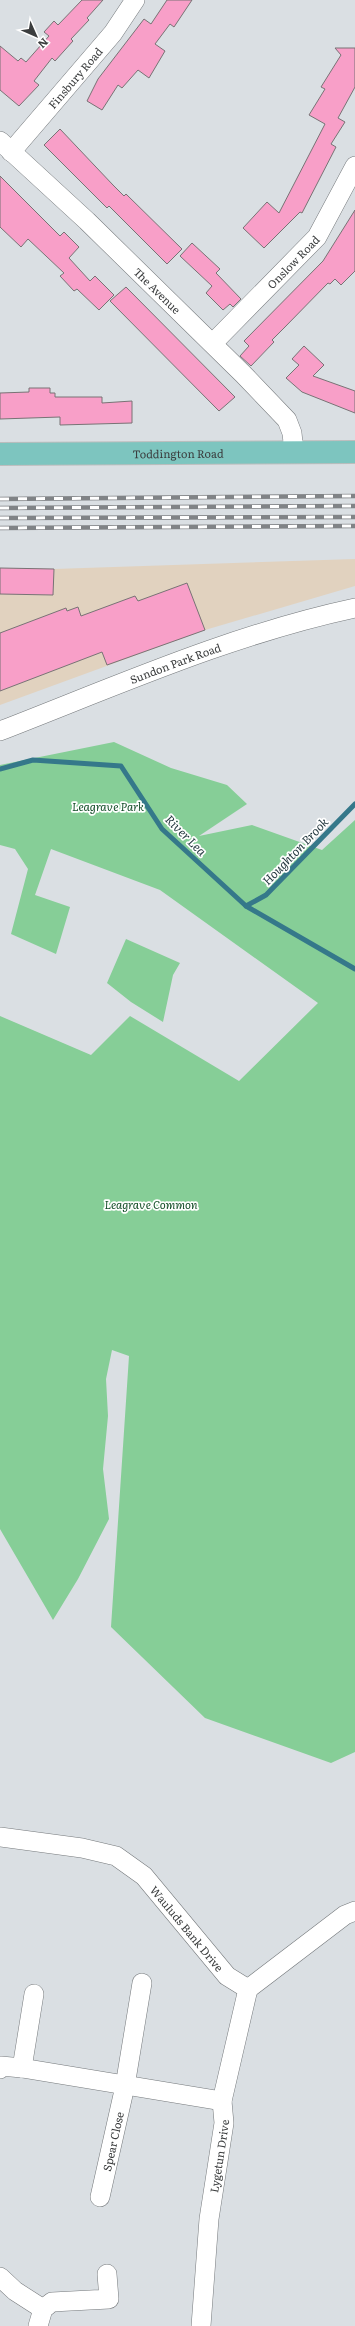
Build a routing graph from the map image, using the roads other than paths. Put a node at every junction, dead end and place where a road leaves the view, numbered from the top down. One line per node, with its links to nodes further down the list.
1 (135, 0): 2 (street, Finsbury Road)
2 (6, 146): 4 (street, The Avenue)
3 (355, 166): 4 (street, Onslow Road)
4 (213, 343): 5 (street, The Avenue)
5 (294, 452): 6 (main road, Toddington Road); 7 (main road, Toddington Road)
6 (355, 452)
7 (0, 454)
8 (355, 608): 9 (street, Sundon Park Road)
9 (0, 731)
10 (0, 1837): 13 (street, Wauluds Bank Drive)
11 (355, 1911): 13 (street)
12 (142, 1983): 17 (street, Spear Close)
13 (248, 1989): 18 (street, Lygetun Drive)
14 (34, 1994): 15 (street)
15 (22, 2068): 16 (street); 17 (street)
16 (0, 2069)
17 (126, 2086): 18 (street); 19 (street, Spear Close)
18 (222, 2101): 23 (street, Lygetun Drive)
19 (100, 2197)
20 (107, 2274): 22 (street)
21 (0, 2277): 22 (street)
22 (41, 2318)
23 (201, 2326)

